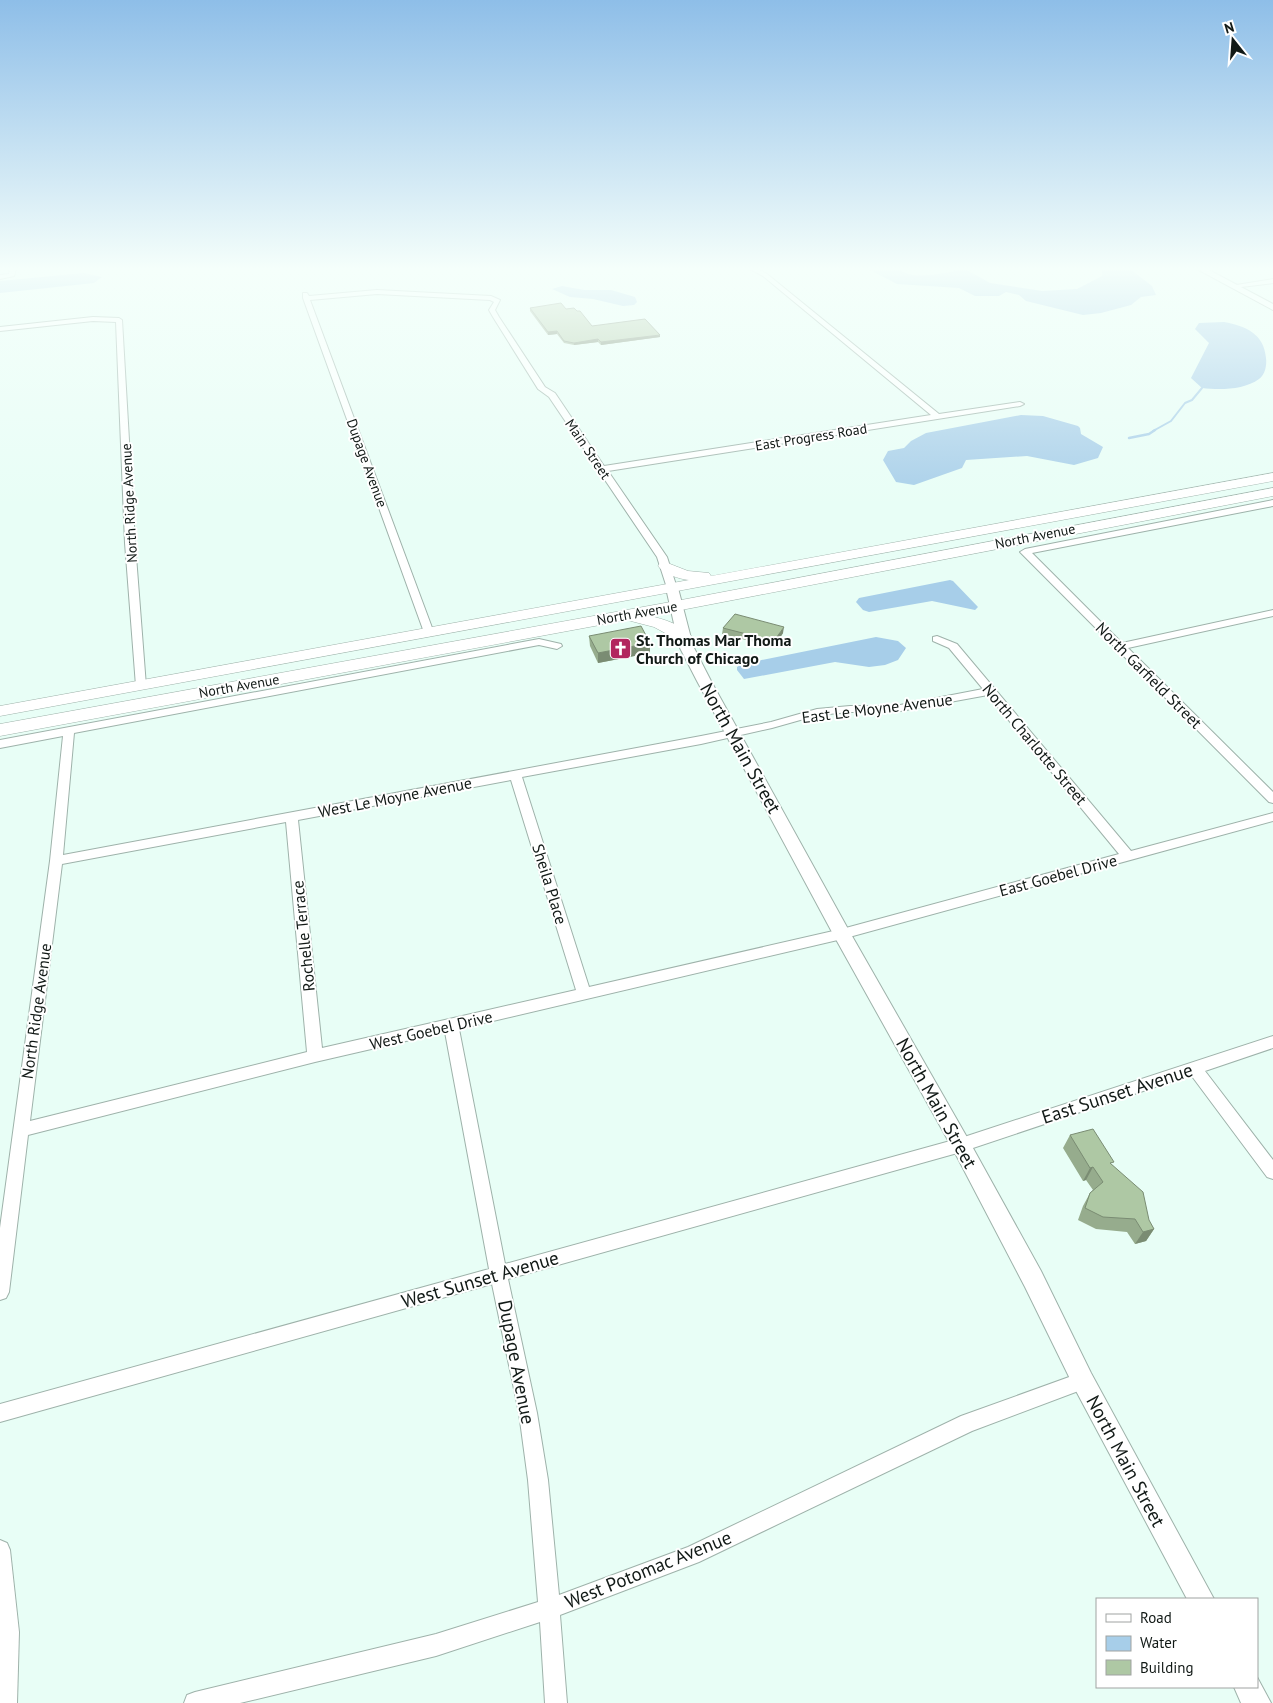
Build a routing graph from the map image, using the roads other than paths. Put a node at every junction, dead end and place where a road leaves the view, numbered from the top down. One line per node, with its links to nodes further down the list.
1 (120, 348): 23 (street, North Ridge Avenue)
2 (325, 348): 18 (street, Dupage Avenue)
3 (516, 348): 7 (street, Main Street)
4 (855, 348): 6 (street)
5 (1020, 404): 6 (street, East Progress Road)
6 (938, 417): 7 (street, East Progress Road)
7 (602, 469): 12 (street, Main Street)
8 (1273, 477): 13 (main road, North Avenue)
9 (1273, 492): 15 (main road, North Avenue)
10 (1273, 503): 11 (street, North Avenue)
11 (1025, 552): 22 (street, North Garfield Street)
12 (665, 566): 13 (main road); 14 (street, Main Street)
13 (736, 577): 14 (main road, North Avenue)
14 (672, 588): 15 (street, Main Street); 18 (main road, North Avenue)
15 (676, 606): 17 (main road, North Avenue); 19 (street, North Main Street)
16 (1273, 613): 22 (street)
17 (622, 616): 19 (main road); 26 (main road, North Avenue)
18 (429, 633): 23 (main road, North Avenue)
19 (684, 637): 28 (street, North Main Street)
20 (937, 640): 24 (street, North Charlotte Street)
21 (557, 646): 27 (street, North Avenue)
22 (1119, 647): 31 (street, North Garfield Street)
23 (141, 686): 25 (main road, North Avenue)
24 (992, 691): 28 (street, East Le Moyne Avenue); 34 (street, North Charlotte Street)
25 (0, 711)
26 (0, 730)
27 (69, 731): 29 (street, North Avenue); 35 (street, North Ridge Avenue)
28 (734, 733): 30 (street, West Le Moyne Avenue); 36 (street, North Main Street)
29 (0, 744)
30 (515, 774): 32 (street, West Le Moyne Avenue); 37 (street, Sheila Place)
31 (1273, 798)
32 (292, 816): 35 (street, West Le Moyne Avenue); 40 (street, Rochelle Terrace)
33 (1273, 817): 34 (street, East Goebel Drive)
34 (1128, 856): 36 (street, East Goebel Drive)
35 (56, 861): 42 (street, North Ridge Avenue)
36 (842, 934): 37 (street, West Goebel Drive); 43 (street, North Main Street)
37 (584, 994): 38 (street, West Goebel Drive)
38 (451, 1025): 40 (street, West Goebel Drive); 45 (street, Dupage Avenue)
39 (1273, 1042): 41 (street, East Sunset Avenue)
40 (315, 1056): 42 (street, West Goebel Drive)
41 (1194, 1068): 43 (street, East Sunset Avenue); 44 (street)
42 (20, 1130): 46 (street, North Ridge Avenue)
43 (961, 1144): 45 (street, West Sunset Avenue); 47 (street, North Main Street)
44 (1273, 1172)
45 (499, 1274): 48 (street, West Sunset Avenue); 51 (street, Dupage Avenue)
46 (0, 1292)
47 (1083, 1381): 50 (street, North Main Street); 51 (street, West Potomac Avenue)
48 (0, 1413)
49 (0, 1550): 53 (street)
50 (1200, 1598)
51 (549, 1609): 54 (street, West Potomac Avenue); 55 (street, Dupage Avenue)
52 (1248, 1688): 56 (street)
53 (6, 1703)
54 (195, 1703)
55 (556, 1703)
56 (1256, 1703)

